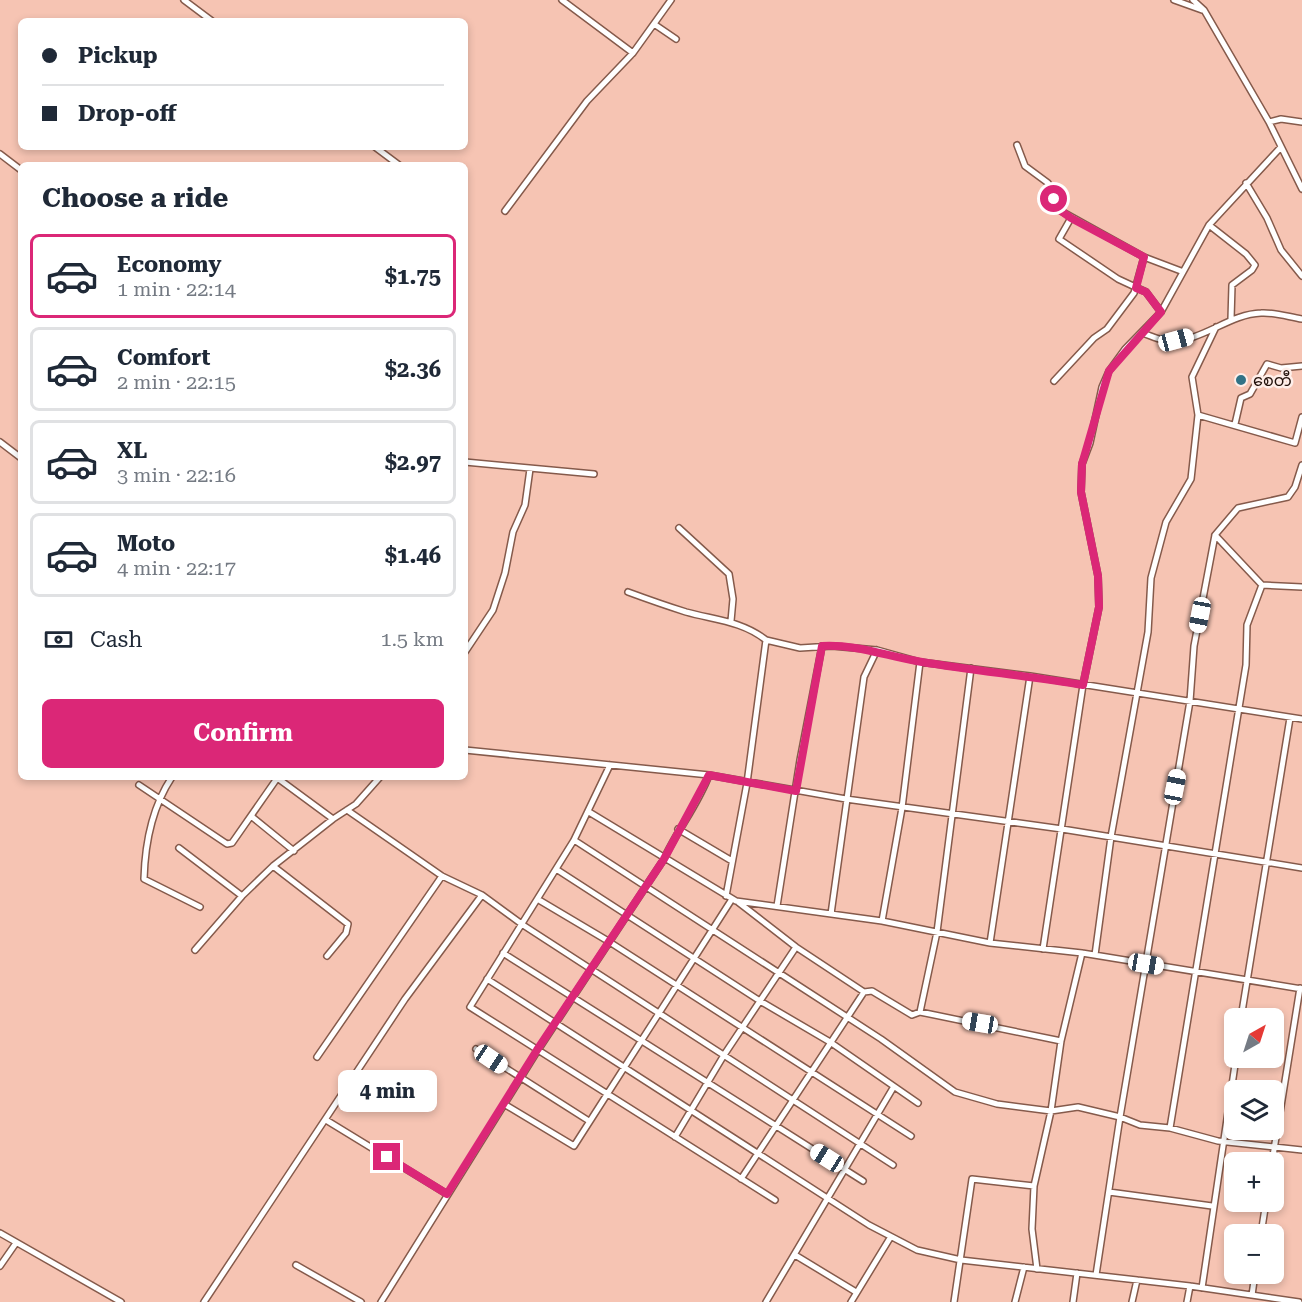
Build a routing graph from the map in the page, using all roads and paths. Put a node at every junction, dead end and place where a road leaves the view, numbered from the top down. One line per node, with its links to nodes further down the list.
1 (184, 0): 8 (street)
2 (562, 0): 11 (street)
3 (671, 0): 9 (street)
4 (1174, 0): 7 (street)
5 (1193, 0): 7 (street)
6 (1201, 0): 7 (street)
7 (1204, 10): 12 (street)
8 (208, 18)
9 (654, 24): 10 (street); 11 (street)
10 (676, 39)
11 (633, 53): 22 (street)
12 (1269, 122): 13 (street); 15 (street)
13 (1302, 122)
14 (1017, 145): 23 (street)
15 (1281, 147): 20 (street); 21 (street)
16 (379, 150): 18 (street)
17 (0, 154): 19 (street)
18 (395, 162)
19 (18, 168)
20 (1246, 183): 24 (street); 27 (street)
21 (1302, 189)
22 (505, 211)
23 (1071, 218): 25 (street); 28 (street)
24 (1209, 225): 26 (street); 31 (street)
25 (1144, 257): 26 (street); 28 (street)
26 (1181, 271): 29 (street)
27 (1302, 276)
28 (1136, 288): 29 (street); 35 (street)
29 (1161, 312): 33 (street)
30 (1302, 318): 31 (street)
31 (1231, 319): 32 (street)
32 (1216, 327): 33 (street); 36 (street)
33 (1142, 333): 58 (street)
34 (1302, 366): 38 (street)
35 (1054, 381)
36 (1198, 415): 38 (street); 59 (street)
37 (1302, 417): 38 (street)
38 (1235, 424)
39 (0, 442): 40 (street)
40 (18, 456)
41 (468, 462): 43 (street)
42 (1302, 465): 46 (street)
43 (530, 469): 44 (street); 53 (street)
44 (594, 474)
45 (679, 528): 50 (street)
46 (1215, 535): 47 (street); 60 (street)
47 (1262, 585): 48 (street); 61 (street)
48 (1302, 587)
49 (628, 592): 50 (street)
50 (731, 621): 51 (street)
51 (766, 640): 52 (street); 71 (street)
52 (822, 646): 54 (street); 73 (street)
53 (468, 648)
54 (877, 650): 55 (street); 75 (street)
55 (920, 662): 56 (street); 76 (street)
56 (971, 668): 57 (street); 80 (street)
57 (1030, 675): 58 (street); 82 (street)
58 (1083, 685): 59 (street); 84 (street)
59 (1137, 693): 60 (street); 85 (street)
60 (1190, 701): 61 (street); 87 (street)
61 (1238, 709): 62 (street); 90 (street)
62 (1290, 717): 63 (street); 93 (street)
63 (1302, 719)
64 (468, 750): 65 (street)
65 (610, 765): 66 (street); 78 (street)
66 (709, 775): 71 (street); 83 (street)
67 (170, 780): 74 (street)
68 (275, 780): 79 (street)
69 (281, 780): 81 (street)
70 (377, 780): 77 (street)
71 (747, 783): 73 (street); 92 (street)
72 (139, 785): 74 (street)
73 (796, 791): 75 (street); 104 (street)
74 (157, 799): 79 (street); 105 (street)
75 (846, 799): 76 (street); 107 (street)
76 (902, 808): 80 (street); 108 (street)
77 (347, 810): 81 (street); 97 (street)
78 (588, 812): 86 (street); 91 (street)
79 (251, 816): 89 (street)
80 (952, 816): 82 (street); 111 (street)
81 (333, 819): 89 (street)
82 (1006, 823): 84 (street); 113 (street)
83 (678, 829): 91 (street); 92 (street)
84 (1062, 829): 85 (street); 115 (street)
85 (1111, 837): 87 (street); 119 (street)
86 (574, 840): 96 (street); 98 (street)
87 (1165, 846): 90 (street); 122 (street)
88 (179, 848): 100 (street)
89 (294, 850): 94 (street)
90 (1216, 855): 93 (street); 124 (street)
91 (664, 859): 98 (street); 101 (street)
92 (732, 861): 101 (street)
93 (1266, 862): 95 (street); 127 (street)
94 (273, 866): 100 (street); 120 (street)
95 (1302, 868)
96 (556, 869): 102 (street); 106 (street)
97 (442, 876): 99 (street); 145 (street)
98 (644, 886): 106 (street); 110 (street)
99 (482, 895): 109 (street); 160 (street)
100 (242, 896): 116 (street)
101 (726, 896): 103 (street)
102 (539, 900): 109 (street); 112 (street)
103 (734, 900): 104 (street); 110 (street); 114 (street)
104 (777, 906): 107 (street)
105 (200, 907)
106 (626, 913): 112 (street); 121 (street)
107 (831, 914): 108 (street)
108 (882, 921): 111 (street)
109 (523, 925): 117 (street); 123 (street)
110 (711, 929): 121 (street); 125 (street)
111 (937, 932): 113 (street); 135 (street)
112 (608, 941): 123 (street); 128 (street)
113 (990, 943): 115 (street)
114 (796, 948): 125 (street); 130 (street)
115 (1043, 949): 118 (street)
116 (195, 950)
117 (503, 953): 126 (street); 131 (street)
118 (1082, 953): 119 (street); 140 (street)
119 (1095, 955): 122 (street)
120 (327, 956)
121 (693, 957): 128 (street); 132 (street)
122 (1146, 964): 124 (street); 159 (street)
123 (590, 968): 131 (street); 134 (street)
124 (1194, 972): 127 (street); 163 (street)
125 (778, 973): 132 (street); 136 (street)
126 (487, 980): 137 (street); 143 (street)
127 (1246, 981): 129 (street); 133 (street)
128 (675, 986): 134 (street); 138 (street)
129 (1301, 989): 168 (street)
130 (864, 992): 135 (street); 136 (street)
131 (572, 996): 137 (street); 139 (street)
132 (759, 1001): 138 (street); 141 (street)
133 (1242, 1008)
134 (657, 1012): 139 (street); 144 (street)
135 (920, 1012): 140 (street)
136 (846, 1016): 141 (street); 157 (street)
137 (555, 1023): 143 (street); 146 (street)
138 (742, 1027): 144 (street); 148 (street)
139 (640, 1039): 146 (street); 150 (street)
140 (1061, 1041): 157 (street)
141 (830, 1042): 148 (street); 151 (street)
142 (476, 1049): 149 (street)
143 (537, 1050): 149 (street); 152 (street)
144 (724, 1055): 150 (street); 153 (street)
145 (317, 1058)
146 (623, 1066): 152 (street); 156 (street)
147 (1235, 1068): 166 (street)
148 (811, 1070): 153 (street); 158 (street)
149 (520, 1079): 155 (street); 161 (street)
150 (708, 1081): 156 (street); 162 (street)
151 (893, 1088): 154 (street); 158 (street)
152 (606, 1094): 161 (street); 165 (street)
153 (793, 1098): 162 (street); 167 (street)
154 (918, 1103)
155 (504, 1104): 161 (street); 178 (street)
156 (691, 1109): 165 (street); 170 (street)
157 (1051, 1110): 159 (street); 176 (street)
158 (877, 1114): 164 (street); 167 (street)
159 (1120, 1117): 163 (street); 177 (street)
160 (326, 1120): 178 (street); 201 (street)
161 (589, 1121)
162 (775, 1125): 170 (street); 173 (street)
163 (1170, 1128): 166 (street)
164 (911, 1136)
165 (675, 1137): 174 (street)
166 (1224, 1141): 168 (street); 181 (street)
167 (860, 1143): 172 (street); 173 (street)
168 (1275, 1147): 169 (street); 171 (street)
169 (1302, 1150)
170 (757, 1152): 174 (street); 179 (street)
171 (1274, 1152)
172 (893, 1165)
173 (844, 1169): 175 (street); 179 (street)
174 (741, 1179): 180 (street)
175 (863, 1181)
176 (1034, 1186): 186 (street); 190 (street)
177 (1108, 1192): 181 (street); 192 (street)
178 (447, 1194): 203 (street)
179 (827, 1198): 183 (street); 185 (street)
180 (775, 1200)
181 (1212, 1206): 196 (street)
182 (0, 1233): 184 (street)
183 (890, 1238): 186 (street); 197 (street)
184 (16, 1243): 188 (street); 200 (street)
185 (795, 1255): 197 (street); 204 (street)
186 (960, 1260): 189 (street); 206 (street)
187 (296, 1265): 202 (street)
188 (0, 1266)
189 (1024, 1267): 190 (street); 207 (street)
190 (1037, 1269): 191 (street)
191 (1077, 1273): 192 (street); 208 (street)
192 (1096, 1275): 193 (street)
193 (1137, 1280): 195 (street); 209 (street)
194 (1254, 1284): 199 (street)
195 (1190, 1286): 196 (street); 210 (street)
196 (1202, 1288): 198 (street)
197 (856, 1292): 205 (street)
198 (1242, 1294): 199 (street); 211 (street)
199 (1252, 1295): 212 (street)
200 (121, 1302)
201 (204, 1302)
202 (362, 1302)
203 (381, 1302)
204 (766, 1302)
205 (851, 1302)
206 (954, 1302)
207 (1015, 1302)
208 (1073, 1302)
209 (1132, 1302)
210 (1187, 1302)
211 (1241, 1302)
212 (1299, 1302)

